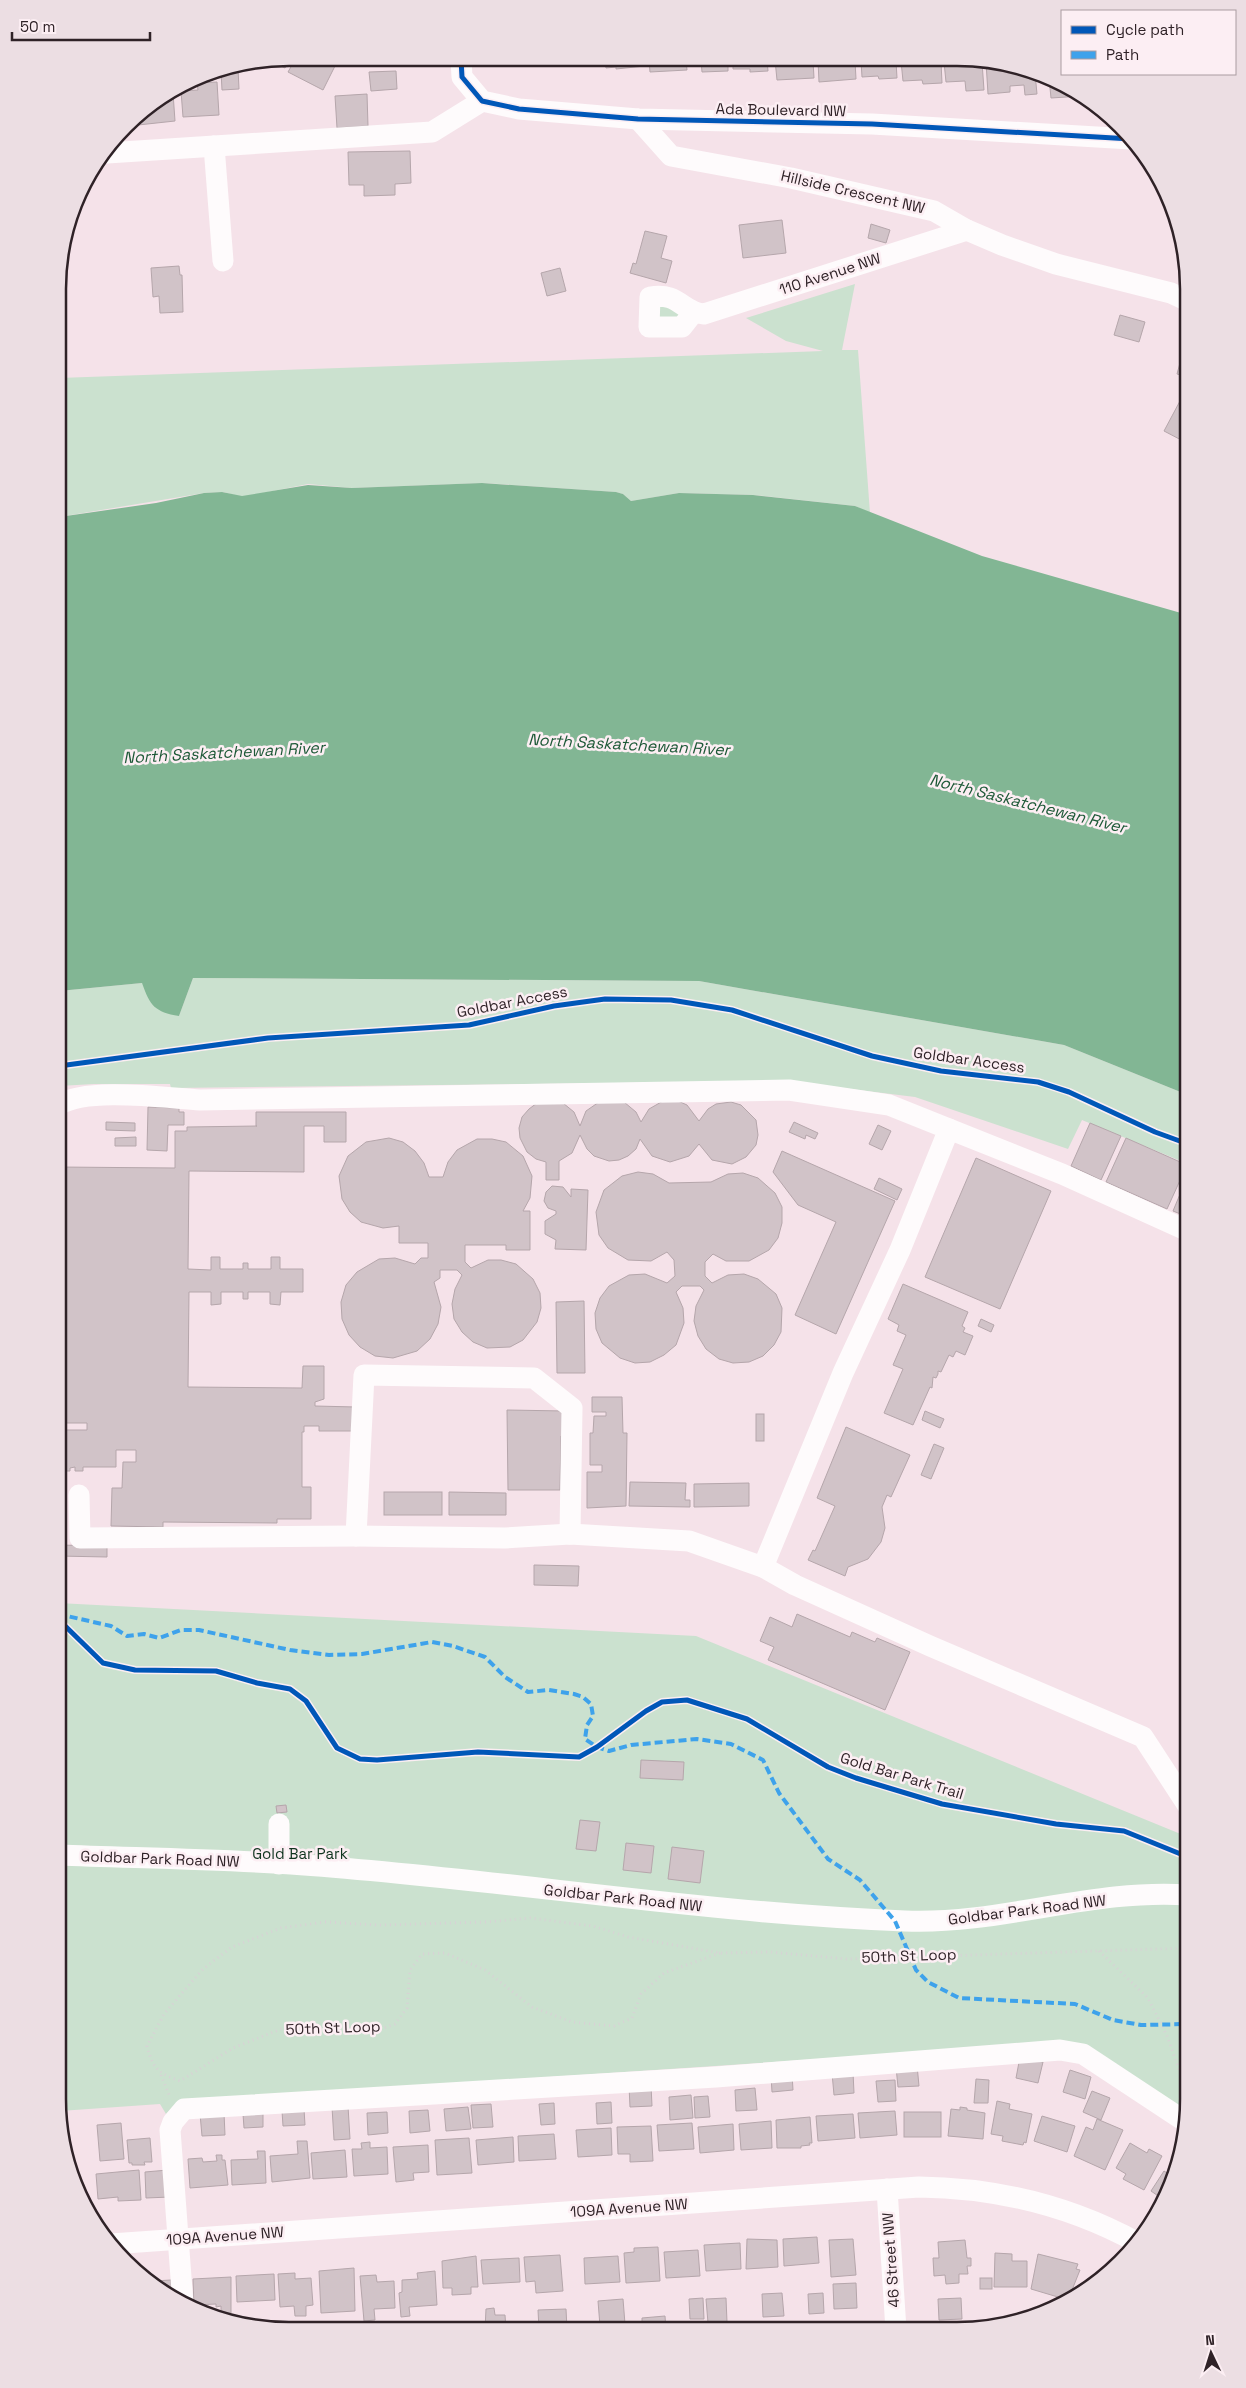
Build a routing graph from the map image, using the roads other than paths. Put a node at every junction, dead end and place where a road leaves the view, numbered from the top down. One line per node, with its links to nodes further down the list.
1 (461, 66): 2 (street)
2 (482, 101): 3 (street, Ada Boulevard NW); 5 (street)
3 (638, 119): 4 (street, Ada Boulevard NW); 7 (street, Hillside Crescent NW)
4 (1121, 138)
5 (214, 146): 6 (street); 8 (street)
6 (112, 153)
7 (967, 230): 9 (street, Hillside Crescent NW); 10 (street, 110 Avenue NW)
8 (223, 261)
9 (1180, 298)
10 (693, 313)
11 (66, 1100): 12 (street)
12 (949, 1129): 13 (street); 17 (street)
13 (1180, 1226)
14 (79, 1494): 16 (street)
15 (570, 1534): 16 (street); 16 (street); 17 (street)
16 (356, 1536)
17 (763, 1567): 18 (street)
18 (1180, 1794)
19 (279, 1824): 21 (street)
20 (66, 1855): 21 (street, Goldbar Park Road NW)
21 (279, 1864): 22 (street, Goldbar Park Road NW)
22 (1180, 1894)
23 (1179, 2117): 26 (street)
24 (887, 2189): 25 (street, 109A Avenue NW); 26 (street, 109A Avenue NW); 29 (street, 46 Street NW)
25 (1130, 2239)
26 (178, 2240): 27 (street, 109A Avenue NW); 28 (street)
27 (120, 2243)
28 (182, 2294)
29 (895, 2322)

